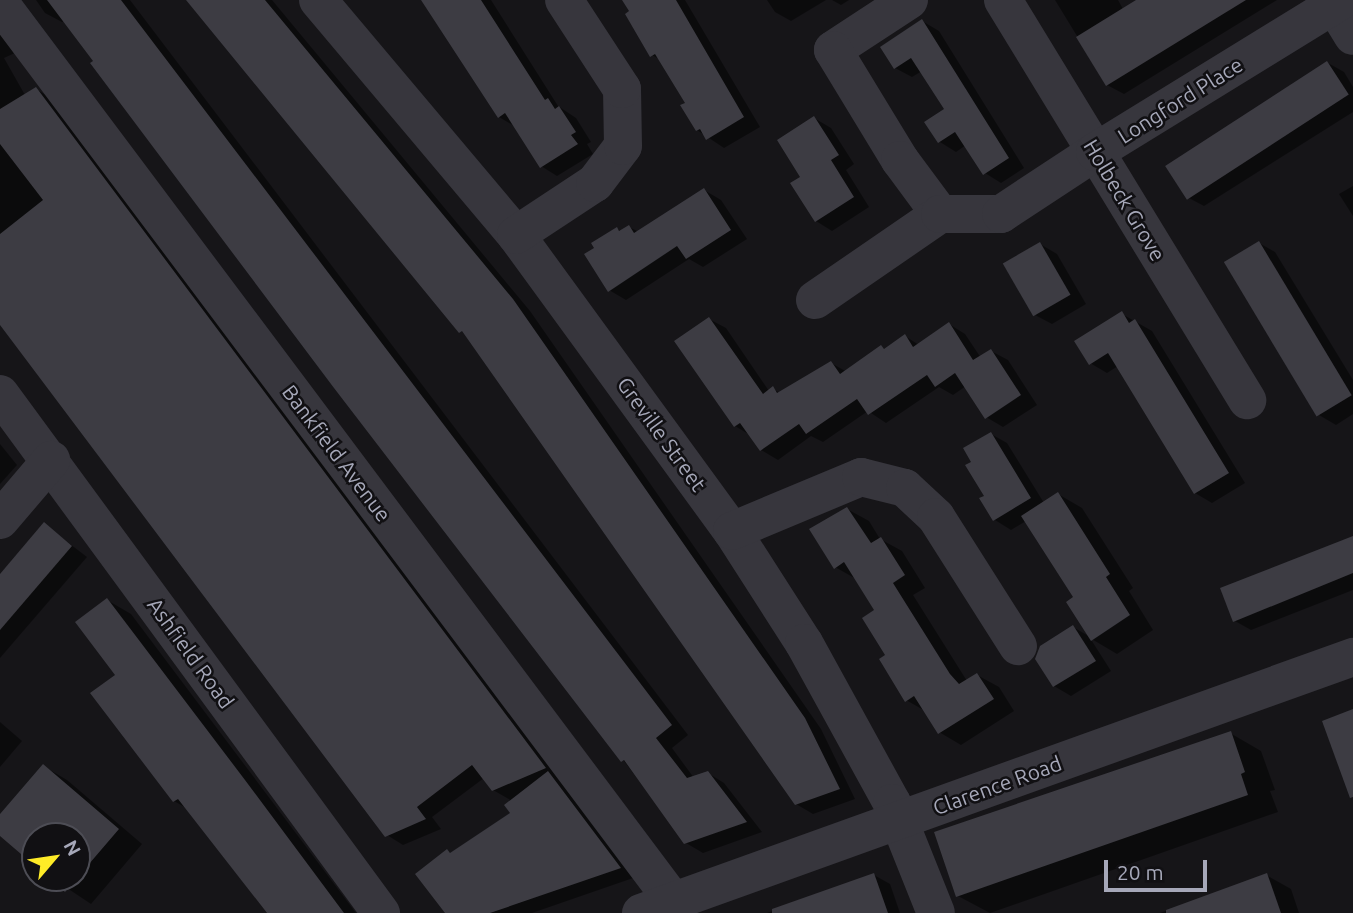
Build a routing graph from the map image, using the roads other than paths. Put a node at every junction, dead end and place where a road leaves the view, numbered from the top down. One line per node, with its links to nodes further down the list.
1 (318, 0): 9 (street, Greville Street)
2 (564, 0): 9 (street)
3 (909, 0): 8 (street)
4 (1003, 0): 7 (street, Holbeck Grove)
5 (0, 3): 19 (street, Bankfield Avenue)
6 (1340, 10): 7 (street, Longford Place)
7 (1095, 152): 8 (street, Longford Place); 12 (street, Holbeck Grove)
8 (940, 214): 10 (street)
9 (516, 235): 15 (street, Greville Street)
10 (815, 300)
11 (0, 394): 13 (street, Ashfield Road)
12 (1247, 400)
13 (51, 460): 14 (street); 20 (street, Ashfield Road)
14 (0, 520)
15 (733, 531): 16 (street); 18 (street, Greville Street)
16 (1018, 646)
17 (1353, 657): 18 (street, Clarence Road)
18 (901, 819): 19 (street, Clarence Road); 21 (street, Greville Street)
19 (657, 907)
20 (381, 913)
21 (936, 913)

